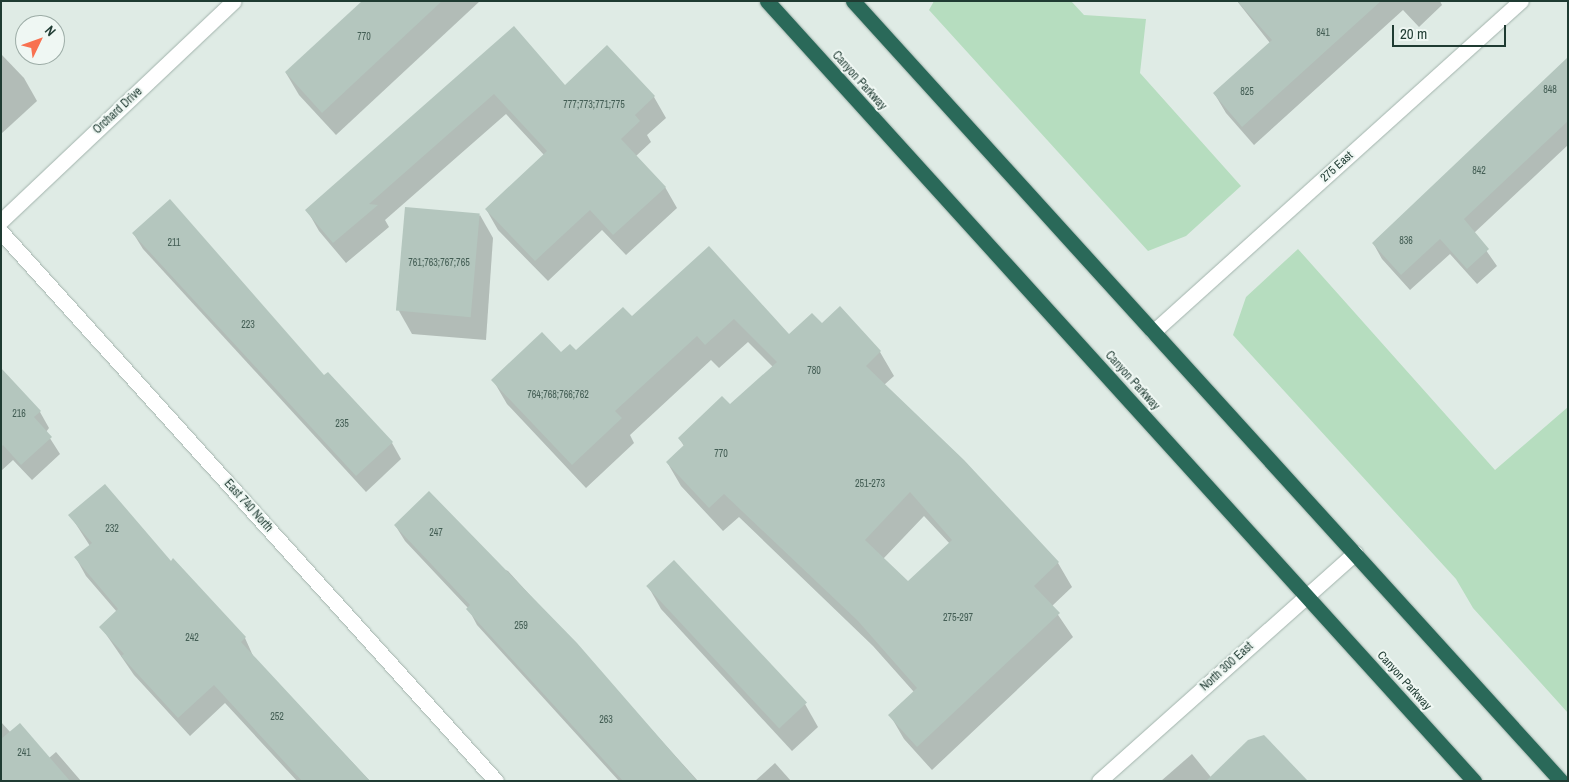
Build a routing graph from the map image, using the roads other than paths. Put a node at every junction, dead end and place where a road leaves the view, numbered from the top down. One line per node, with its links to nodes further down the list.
1 (234, 1): 5 (street, Orchard Drive)
2 (767, 1): 9 (highway, Canyon Parkway)
3 (1521, 1): 7 (street, 275 East)
4 (856, 2): 7 (highway)
5 (1, 221)
6 (1, 232): 10 (street, East 740 North)
7 (1153, 332): 8 (highway)
8 (1356, 553): 9 (street, North 300 East); 13 (highway)
9 (1307, 596): 11 (street, North 300 East); 12 (highway, Canyon Parkway)
10 (496, 781)
11 (1099, 781)
12 (1474, 781)
13 (1560, 781)

